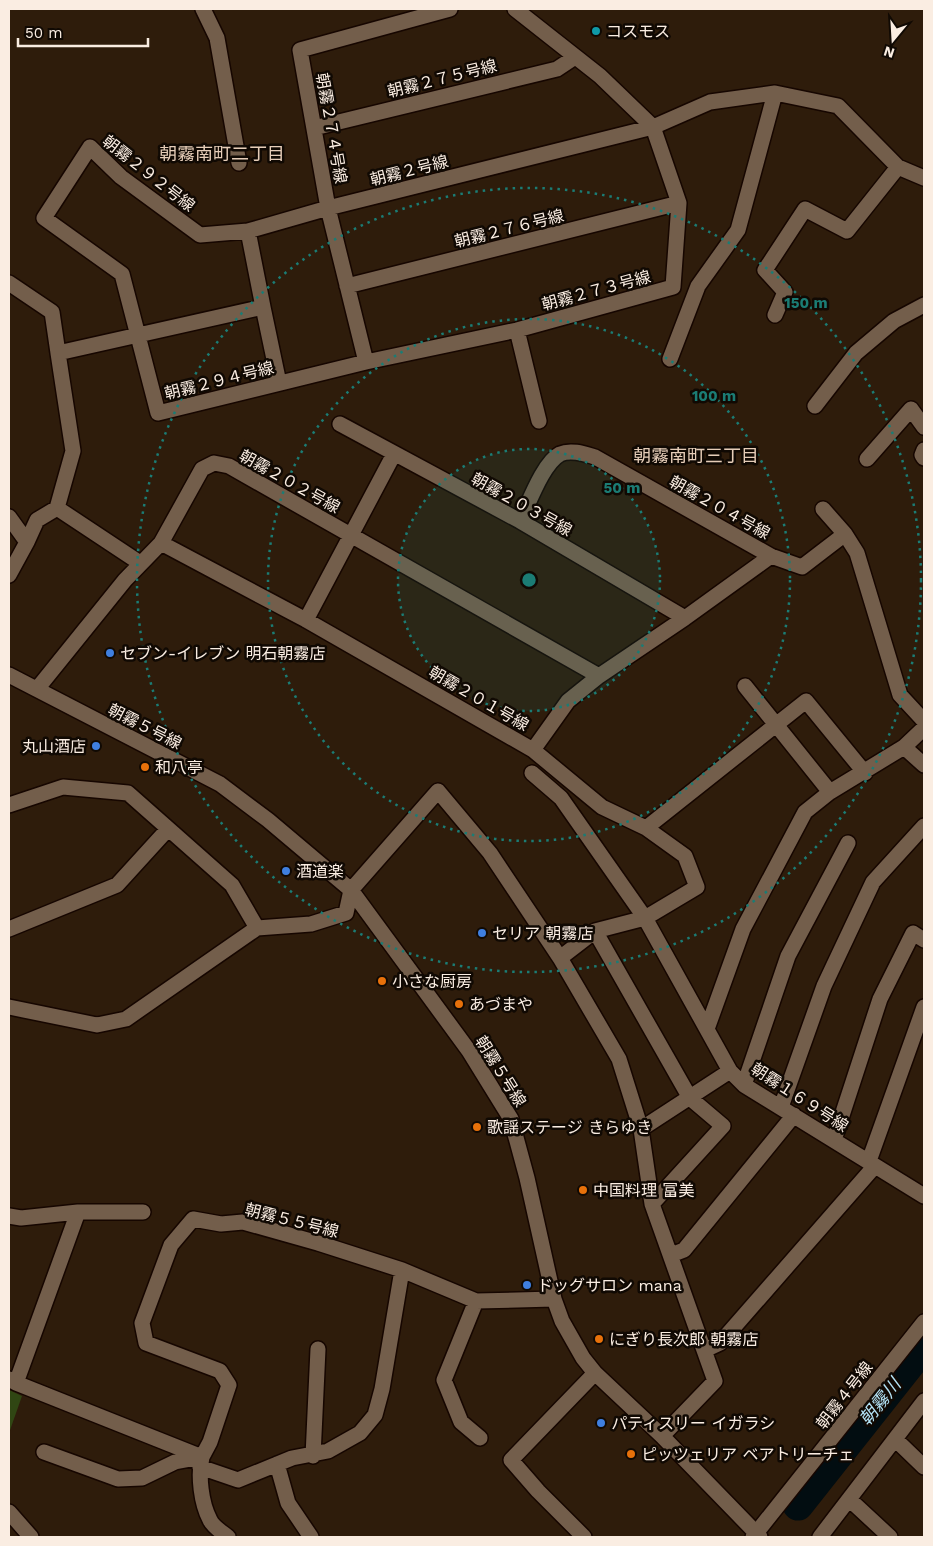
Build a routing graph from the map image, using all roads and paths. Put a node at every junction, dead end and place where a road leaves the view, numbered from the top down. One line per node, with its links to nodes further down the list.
1 (203, 9): 8 (street)
2 (450, 9): 7 (street, 朝霧２７４号線)
3 (515, 9): 4 (street, 朝霧２７３号線)
4 (575, 57): 6 (street, 朝霧２７３号線); 7 (street, 朝霧２７５号線)
5 (775, 93): 6 (street, 朝霧２号線); 9 (street, 朝霧２号線); 22 (street)
6 (653, 126): 11 (street, 朝霧２７３号線); 12 (street, 朝霧２号線)
7 (314, 128): 12 (street, 朝霧２７４号線)
8 (239, 163)
9 (898, 167): 10 (street, 朝霧２号線); 18 (street)
10 (924, 178)
11 (679, 203): 15 (street, 朝霧２７６号線); 19 (street, 朝霧２７３号線)
12 (328, 208): 13 (street, 朝霧２号線); 15 (street, 朝霧２７４号線)
13 (248, 231): 17 (street); 20 (street, 朝霧２９２号線)
14 (9, 283): 21 (street)
15 (347, 286): 23 (street, 朝霧２７４号線)
16 (924, 305): 25 (street)
17 (264, 307): 20 (street); 24 (street)
18 (775, 315)
19 (517, 330): 23 (street, 朝霧２７３号線); 26 (street)
20 (138, 337): 21 (street); 24 (street, 朝霧２９４号線)
21 (58, 353): 33 (street)
22 (670, 359)
23 (366, 362): 24 (street, 朝霧２９４号線)
24 (279, 383)
25 (815, 406)
26 (540, 421)
27 (340, 424): 30 (street, 朝霧２０３号線)
28 (924, 427): 32 (street)
29 (924, 450): 31 (street)
30 (394, 454): 36 (street, 朝霧２０３号線); 38 (street)
31 (924, 458)
32 (867, 459)
33 (57, 508): 39 (street); 42 (street)
34 (823, 509): 37 (street)
35 (9, 517): 39 (street)
36 (520, 521): 41 (street, 朝霧２０４号線); 44 (street, 朝霧２０３号線)
37 (845, 534): 41 (street, 朝霧２０４号線); 50 (street)
38 (352, 536): 40 (street, 朝霧２０２号線); 45 (street); 47 (street, 朝霧２０２号線)
39 (27, 542): 43 (street)
40 (161, 543): 42 (street, 朝霧２０２号線); 45 (street, 朝霧２０１号線)
41 (771, 556): 44 (street, 朝霧２０１号線)
42 (140, 563): 49 (street, 朝霧２０２号線)
43 (9, 575)
44 (685, 618): 47 (street, 朝霧２０１号線)
45 (306, 620): 54 (street, 朝霧２０１号線)
46 (9, 675): 49 (street, 朝霧５号線)
47 (599, 676): 54 (street, 朝霧２０１号線)
48 (745, 686): 51 (street)
49 (37, 689): 64 (street, 朝霧５号線)
50 (924, 721)
51 (776, 725): 57 (street); 58 (street); 61 (street)
52 (924, 728): 53 (street)
53 (904, 747): 55 (street); 57 (street)
54 (533, 750): 61 (street)
55 (924, 765)
56 (532, 772): 65 (street, 朝霧１６９号線)
57 (865, 773): 58 (street)
58 (830, 792): 73 (street)
59 (9, 805): 62 (street)
60 (924, 826): 77 (street)
61 (646, 828): 65 (street)
62 (168, 829): 66 (street); 67 (street)
63 (848, 843): 75 (street)
64 (351, 890): 66 (street); 70 (street); 89 (street, 朝霧５号線)
65 (645, 918): 68 (street); 73 (street, 朝霧１６９号線)
66 (257, 928): 71 (street)
67 (9, 929)
68 (596, 931): 70 (street); 76 (street)
69 (924, 940): 80 (street)
70 (560, 958): 79 (street)
71 (9, 1008)
72 (924, 1008): 81 (street)
73 (707, 1029): 74 (street, 朝霧１６９号線)
74 (730, 1071): 75 (street, 朝霧１６９号線); 76 (street)
75 (744, 1085): 77 (street, 朝霧１６９号線)
76 (690, 1098): 79 (street); 83 (street)
77 (781, 1107): 78 (street, 朝霧１６９号線)
78 (794, 1115): 80 (street, 朝霧１６９号線); 87 (street)
79 (641, 1129): 83 (street)
80 (834, 1140): 81 (street, 朝霧１６９号線)
81 (872, 1164): 82 (street, 朝霧１６９号線); 93 (street)
82 (924, 1196)
83 (652, 1204): 87 (street)
84 (78, 1212): 85 (street); 86 (street); 95 (street)
85 (143, 1212)
86 (9, 1216)
87 (670, 1255): 93 (street)
88 (402, 1270): 90 (street, 朝霧５５号線); 101 (street); 102 (street, 朝霧５５号線)
89 (554, 1299): 90 (street, 朝霧５５号線); 94 (street, 朝霧５号線)
90 (476, 1301): 98 (street)
91 (924, 1322): 107 (street, 朝霧４号線)
92 (318, 1348): 101 (street)
93 (704, 1350): 97 (street)
94 (595, 1373): 97 (street, 朝霧５号線); 111 (street)
95 (12, 1381): 102 (street)
96 (924, 1401): 99 (street)
97 (662, 1436): 107 (street, 朝霧５号線)
98 (480, 1438)
99 (895, 1439): 104 (street); 105 (street)
100 (44, 1452): 102 (street)
101 (313, 1456): 103 (street)
102 (201, 1462): 103 (street); 109 (street)
103 (277, 1464): 110 (street)
104 (924, 1467)
105 (850, 1499): 112 (street); 113 (street)
106 (9, 1512): 108 (street)
107 (756, 1536)
108 (31, 1537)
109 (228, 1537)
110 (312, 1537)
111 (584, 1537)
112 (820, 1537)
113 (890, 1537)

